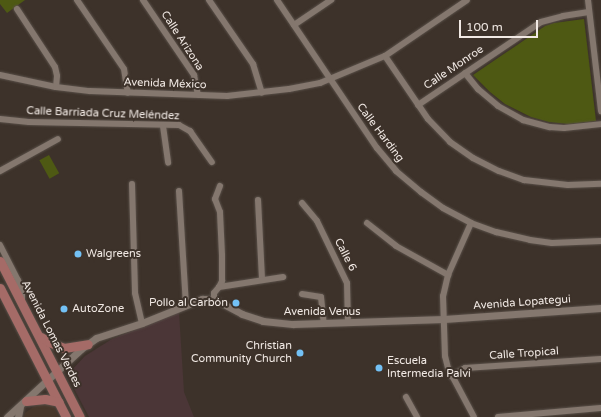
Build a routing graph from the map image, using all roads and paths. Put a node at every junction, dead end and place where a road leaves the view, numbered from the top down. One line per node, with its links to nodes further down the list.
1 (77, 0): 16 (street)
2 (143, 0): 18 (street, Calle Arizona)
3 (209, 0): 17 (street)
4 (277, 0): 10 (street, Calle Harding)
5 (331, 0): 10 (street)
6 (467, 0): 11 (street, Avenida México)
7 (588, 0): 9 (street)
8 (17, 9): 15 (street)
9 (589, 12): 12 (street, Calle Monroe); 20 (street)
10 (294, 25): 14 (street, Calle Harding)
11 (385, 56): 14 (street, Avenida México); 19 (street)
12 (465, 73): 19 (street, Calle Monroe); 22 (street)
13 (0, 75): 15 (street, Avenida México)
14 (330, 79): 17 (street, Avenida México); 35 (street, Calle Harding)
15 (56, 87): 16 (street, Avenida México)
16 (128, 93): 18 (street, Avenida México)
17 (262, 93): 18 (street, Avenida México)
18 (198, 95)
19 (418, 105): 29 (street)
20 (601, 111)
21 (0, 119): 23 (street, Calle Barriada Cruz Meléndez)
22 (601, 124)
23 (163, 126): 25 (street, Calle Barriada Cruz Meléndez); 26 (street)
24 (58, 139): 27 (street)
25 (212, 162)
26 (168, 164)
27 (0, 171)
28 (132, 184): 50 (street)
29 (601, 184)
30 (220, 186): 42 (street)
31 (179, 191): 47 (street)
32 (258, 200): 41 (street)
33 (302, 203): 51 (street, Calle 6)
34 (367, 223): 39 (street)
35 (471, 223): 36 (street, Calle Harding); 39 (street)
36 (601, 241)
37 (0, 245): 46 (street)
38 (0, 261): 46 (main road, Avenida Lomas Verdes)
39 (448, 275): 49 (street)
40 (283, 277): 41 (street)
41 (262, 280): 42 (street)
42 (219, 287): 45 (street)
43 (0, 288): 58 (main road)
44 (302, 294): 52 (street)
45 (214, 299): 47 (street); 52 (street, Avenida Venus)
46 (22, 303): 53 (main road, Avenida Lomas Verdes)
47 (186, 304): 50 (street)
48 (601, 308): 49 (street, Avenida Lopategui)
49 (444, 319): 51 (street, Avenida Venus); 57 (street)
50 (142, 323): 54 (street)
51 (348, 323): 52 (street, Avenida Venus)
52 (324, 324)
53 (38, 335): 54 (main road); 56 (main road, Avenida Lomas Verdes)
54 (88, 344): 56 (street)
55 (601, 359): 57 (street, Calle Tropical)
56 (57, 371): 58 (street); 66 (main road, Avenida Lomas Verdes)
57 (451, 376): 68 (street)
58 (47, 380): 60 (main road); 61 (street)
59 (406, 397): 67 (street)
60 (59, 402): 61 (main road); 65 (main road)
61 (23, 404): 63 (street); 64 (street)
62 (601, 408): 69 (street)
63 (7, 417)
64 (18, 417)
65 (66, 417)
66 (80, 417)
67 (417, 417)
68 (474, 417)
69 (498, 417)

